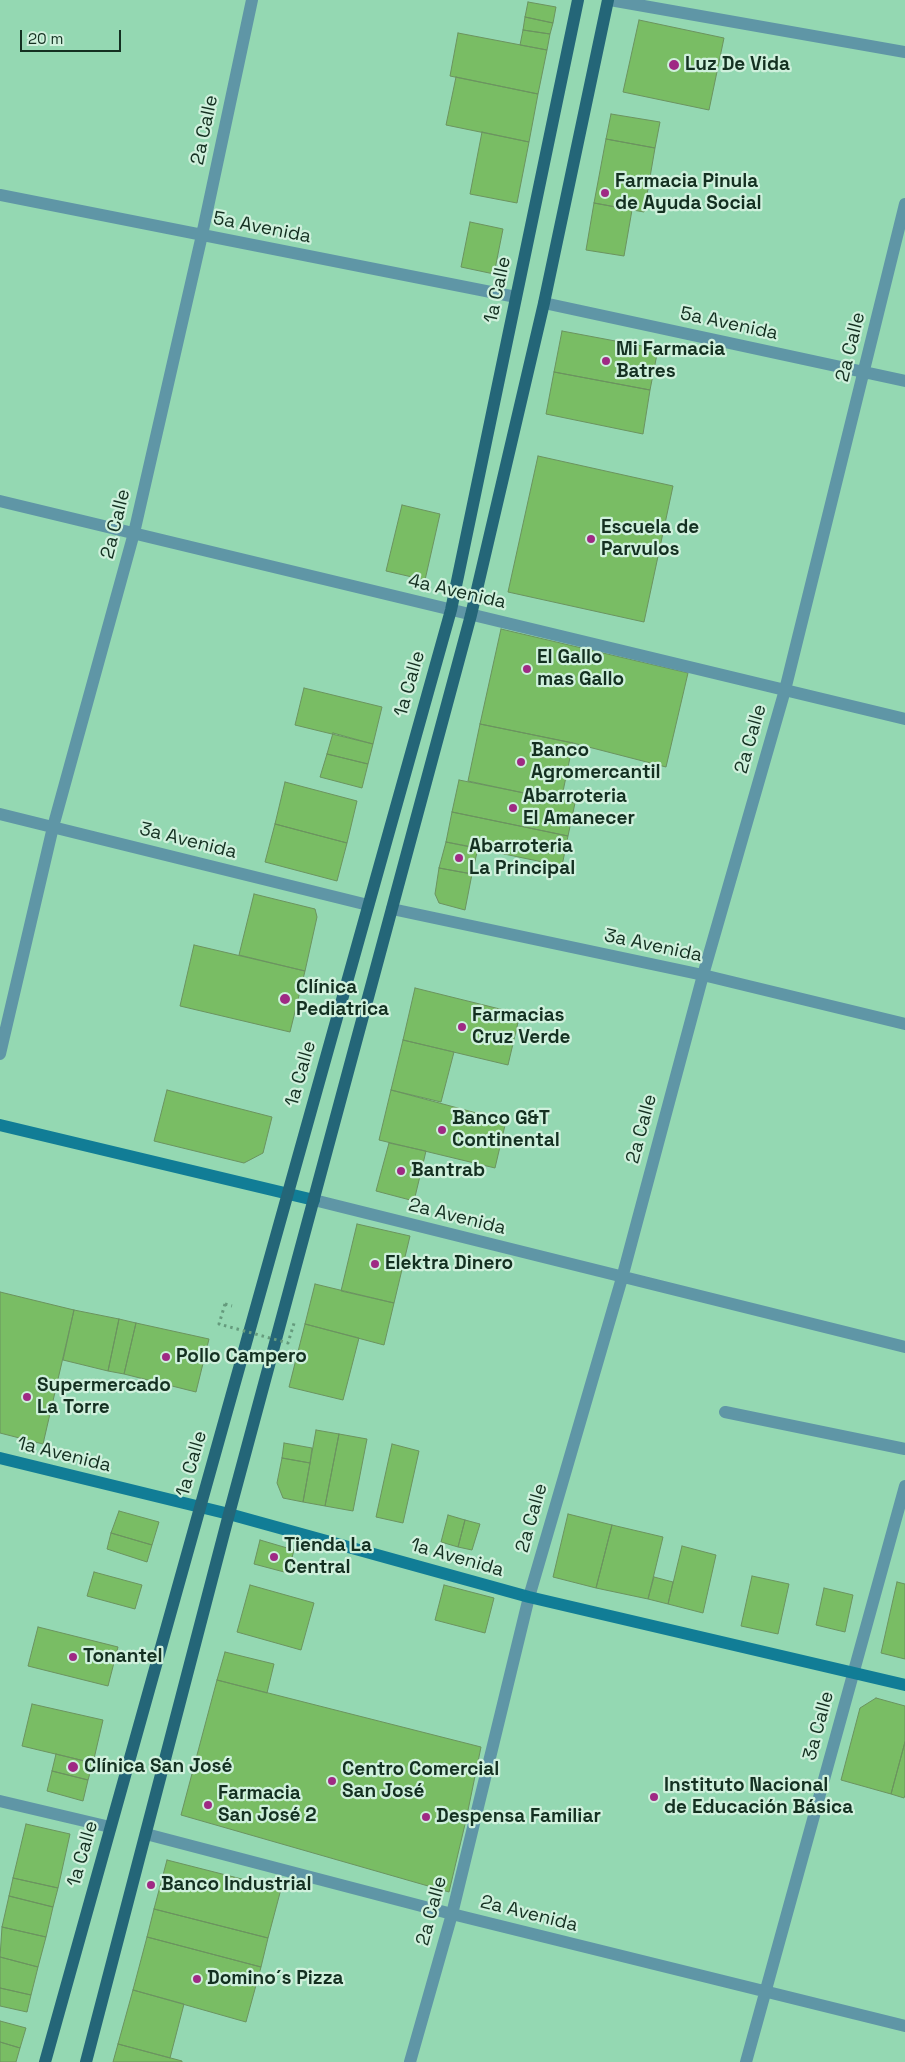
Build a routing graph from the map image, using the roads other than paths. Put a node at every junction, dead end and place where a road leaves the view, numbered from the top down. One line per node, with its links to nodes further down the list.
1 (252, 0): 7 (street, 2a Calle)
2 (578, 0): 8 (main road, 1a Calle)
3 (609, 0): 4 (street); 9 (main road)
4 (905, 52)
5 (0, 195): 7 (street, 5a Avenida)
6 (905, 204): 10 (street, 2a Calle)
7 (202, 235): 8 (street, 5a Avenida); 13 (street, 2a Calle)
8 (516, 297): 14 (main road, 1a Calle)
9 (544, 303): 10 (street, 5a Avenida); 15 (main road)
10 (864, 372): 11 (street, 5a Avenida); 16 (street, 2a Calle)
11 (905, 381)
12 (0, 501): 13 (street, 4a Avenida)
13 (134, 534): 14 (street, 4a Avenida); 19 (street, 2a Calle)
14 (451, 610): 15 (street, 4a Avenida); 20 (main road, 1a Calle)
15 (471, 615): 16 (street, 4a Avenida); 21 (main road)
16 (785, 690): 17 (street, 4a Avenida); 22 (street, 2a Calle)
17 (905, 719)
18 (0, 814): 19 (street, 3a Avenida)
19 (53, 827): 20 (street, 3a Avenida); 24 (street, 2a Calle)
20 (368, 905): 26 (main road, 1a Calle)
21 (392, 909): 22 (street, 3a Avenida); 27 (main road)
22 (703, 975): 23 (street, 3a Avenida); 28 (street, 2a Calle)
23 (905, 1024)
24 (0, 1054)
25 (0, 1124): 26 (street, 2a Avenida)
26 (287, 1194): 27 (street, 2a Avenida); 34 (main road, 1a Calle)
27 (314, 1200): 28 (street, 2a Avenida); 35 (main road)
28 (622, 1278): 29 (street, 2a Avenida); 36 (street, 2a Calle)
29 (905, 1347)
30 (725, 1412): 31 (street)
31 (905, 1449)
32 (0, 1458): 34 (street, 1a Avenida)
33 (905, 1486): 37 (street, 3a Calle)
34 (200, 1507): 35 (street, 1a Avenida); 40 (main road, 1a Calle)
35 (229, 1514): 36 (street, 1a Avenida); 41 (main road)
36 (529, 1597): 37 (street, 1a Avenida); 42 (street, 2a Calle)
37 (853, 1674): 38 (street, 1a Avenida); 43 (street, 3a Calle)
38 (905, 1685)
39 (0, 1801): 40 (street)
40 (110, 1827): 45 (main road, 1a Calle)
41 (146, 1834): 42 (street, 2a Avenida); 46 (main road)
42 (452, 1914): 43 (street, 2a Avenida); 47 (street, 2a Calle)
43 (766, 1990): 44 (street, 2a Avenida); 48 (street, 3a Calle)
44 (905, 2026)
45 (45, 2062)
46 (86, 2062)
47 (410, 2062)
48 (746, 2062)

